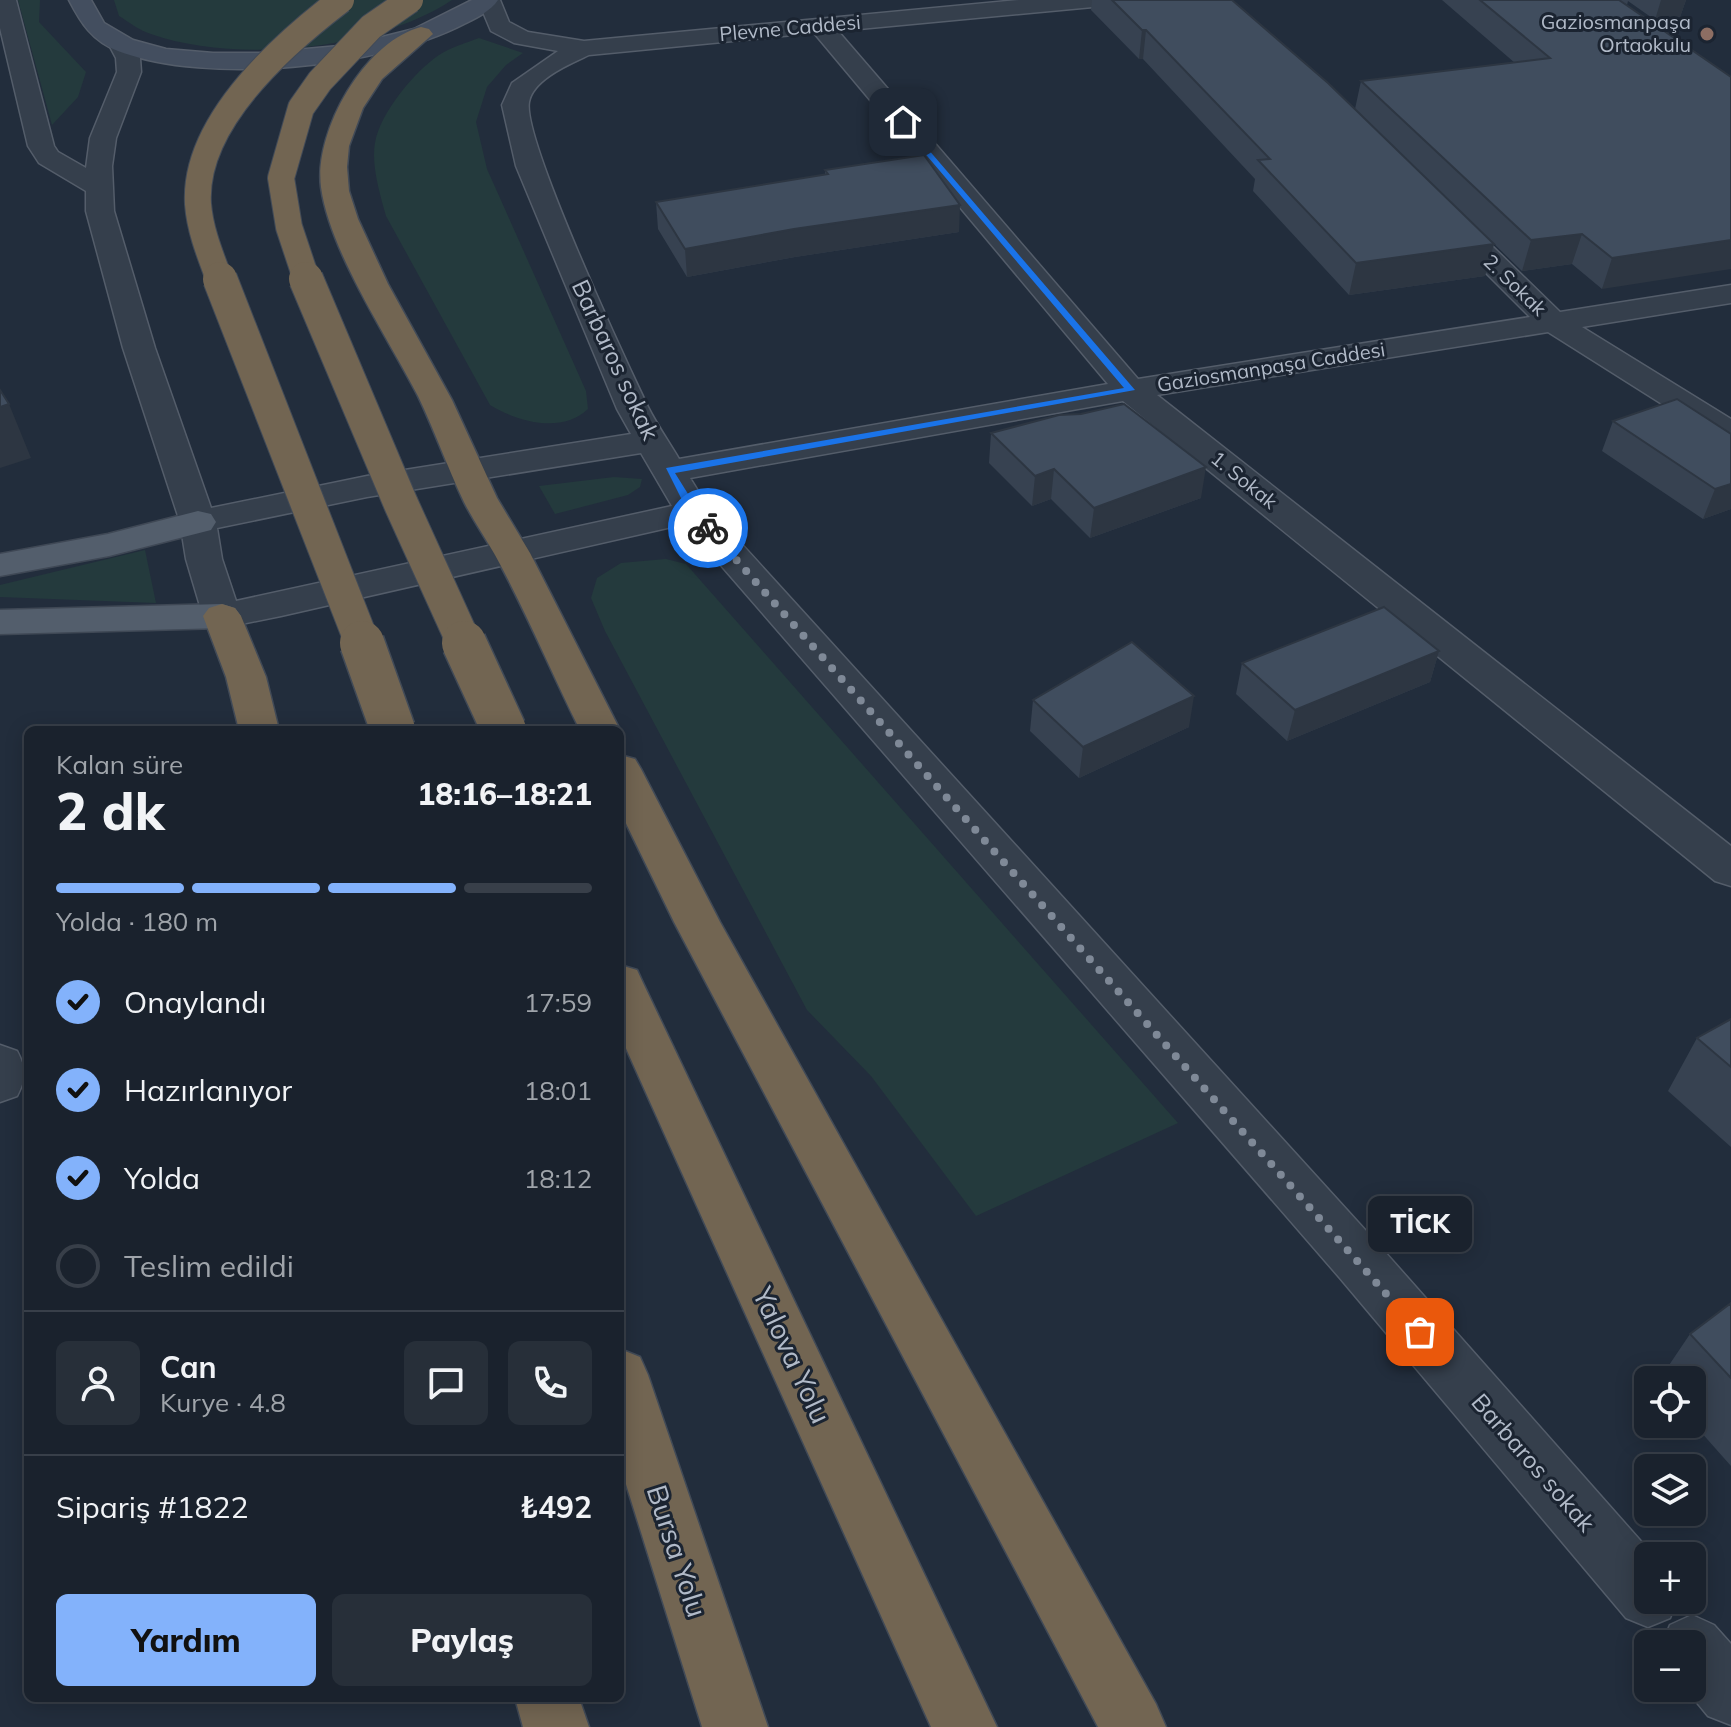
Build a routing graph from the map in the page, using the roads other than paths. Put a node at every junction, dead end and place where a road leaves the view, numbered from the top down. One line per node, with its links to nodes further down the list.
1 (5, 0): 11 (street)
2 (80, 0): 9 (street)
3 (341, 0): 26 (highway, bridge)
4 (410, 0): 27 (highway, bridge)
5 (488, 0): 8 (street); 10 (street)
6 (1093, 0): 7 (street, Plevne Caddesi)
7 (820, 25): 10 (street, Plevne Caddesi); 15 (street, 1. Sokak)
8 (421, 34): 9 (street); 18 (highway)
9 (120, 43): 11 (street)
10 (584, 48): 17 (street, Barbaros sokak)
11 (99, 187): 20 (street)
12 (1429, 200): 14 (street, 2. Sokak)
13 (1731, 294): 14 (street, Gaziosmanpaşa Caddesi)
14 (1553, 322): 15 (street, Gaziosmanpaşa Caddesi); 16 (street, 2. Sokak)
15 (1130, 390): 17 (street, Gaziosmanpaşa Caddesi); 30 (street, 1. Sokak)
16 (1731, 433)
17 (651, 440): 18 (street, Gaziosmanpaşa Caddesi); 19 (street, Barbaros sokak)
18 (467, 468): 20 (street, Gaziosmanpaşa Caddesi); 21 (highway)
19 (693, 512): 21 (street); 36 (street, Barbaros sokak)
20 (198, 522): 22 (main road); 23 (street)
21 (512, 553): 23 (street); 28 (highway)
22 (0, 565)
23 (222, 616): 24 (main road); 25 (highway)
24 (0, 622)
25 (258, 726)
26 (392, 726)
27 (502, 726)
28 (598, 726)
29 (624, 777): 45 (highway)
30 (1731, 870)
31 (624, 992): 44 (highway, Yalova Yolu)
32 (0, 1065): 33 (street)
33 (0, 1073): 34 (street)
34 (0, 1082)
35 (624, 1387): 43 (highway, Bursa Yolu)
36 (1634, 1579)
37 (1663, 1614): 38 (street, Barbaros sokak)
38 (1677, 1630)
39 (1706, 1664): 40 (street, Barbaros sokak)
40 (1731, 1693)
41 (548, 1702): 42 (highway)
42 (556, 1727)
43 (735, 1727)
44 (964, 1727)
45 (1133, 1727)

